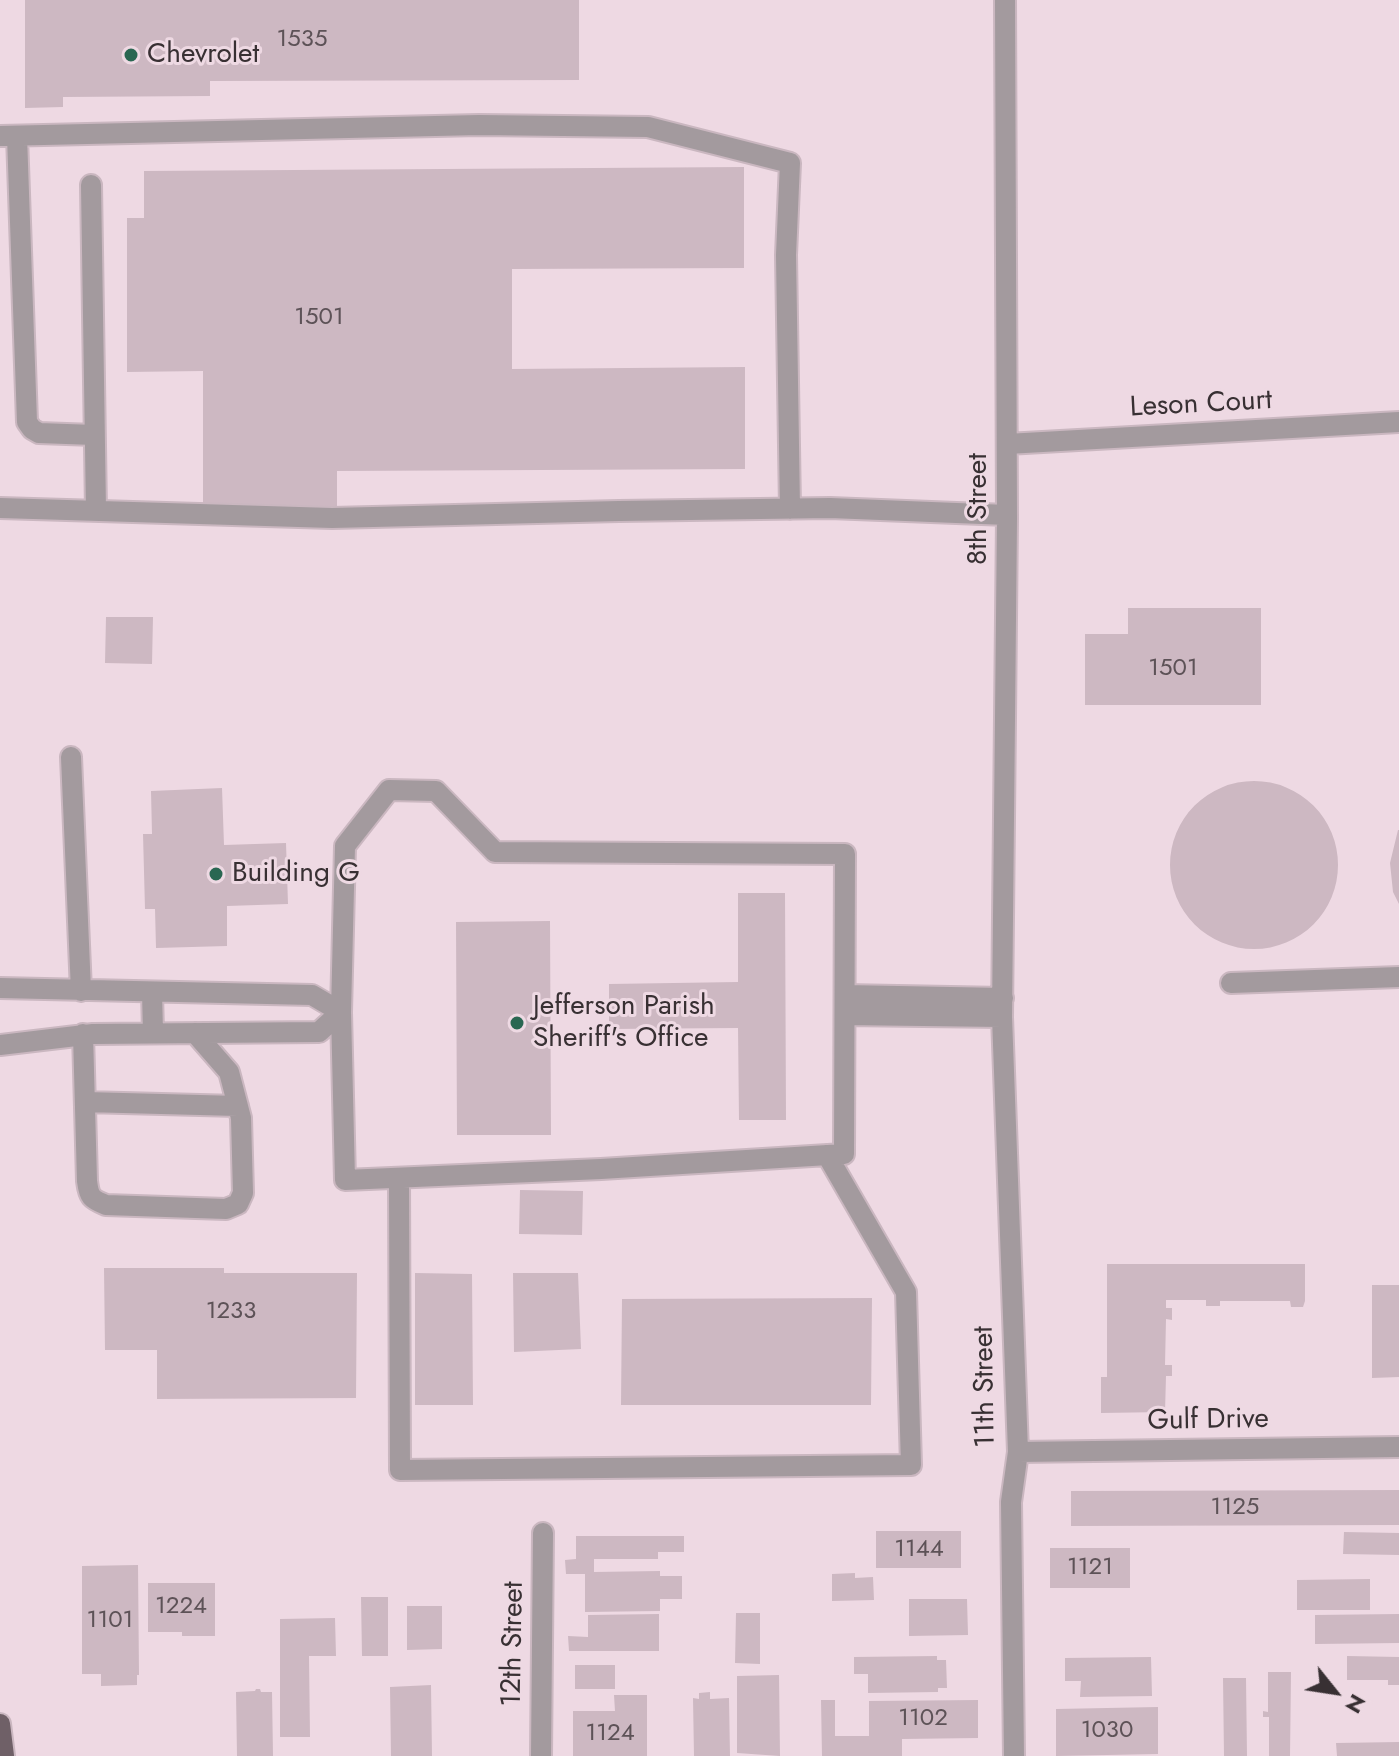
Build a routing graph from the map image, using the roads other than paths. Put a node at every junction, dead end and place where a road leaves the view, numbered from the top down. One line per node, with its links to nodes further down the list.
1 (1005, 0): 6 (street, 8th Street)
2 (9, 136): 5 (street); 8 (street)
3 (91, 185): 5 (street)
4 (1399, 422): 6 (street, Leson Court)
5 (94, 435): 9 (street)
6 (1007, 444): 10 (street, 8th Street)
7 (0, 508): 9 (street)
8 (790, 509): 9 (street); 10 (street)
9 (96, 511)
10 (1007, 515): 18 (street, 8th Street)
11 (71, 757): 15 (street)
12 (1399, 977): 13 (street)
13 (1231, 983)
14 (0, 988): 15 (street)
15 (81, 991): 16 (street)
16 (152, 992): 19 (street); 20 (street)
17 (845, 1005): 18 (street); 19 (street); 26 (street)
18 (1002, 1008): 29 (street, 11th Street)
19 (341, 1012): 21 (street); 27 (street)
20 (153, 1033): 21 (street); 22 (street)
21 (195, 1033): 25 (street)
22 (83, 1034): 23 (street); 24 (street)
23 (0, 1045)
24 (85, 1102): 25 (street); 25 (street)
25 (238, 1106)
26 (827, 1155): 27 (street); 27 (street)
27 (399, 1178)
28 (1399, 1447): 29 (street, Gulf Drive)
29 (1018, 1452): 34 (street, 11th Street)
30 (543, 1533): 33 (street, 12th Street)
31 (0, 1724): 32 (main road)
32 (4, 1756)
33 (541, 1756)
34 (1014, 1756)

